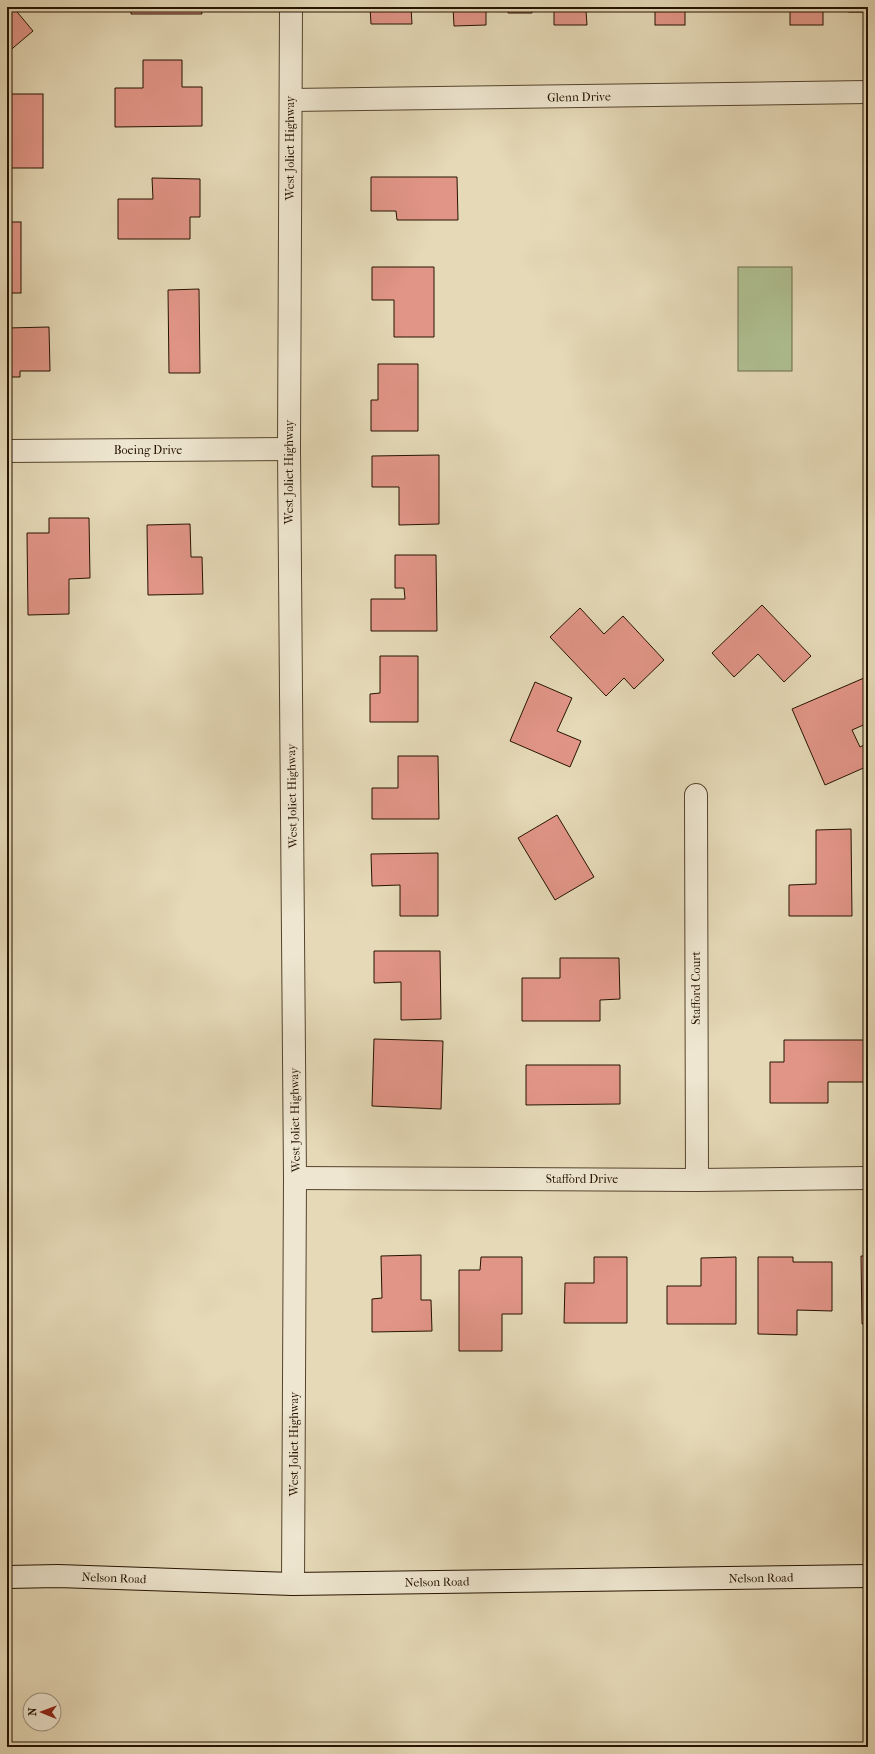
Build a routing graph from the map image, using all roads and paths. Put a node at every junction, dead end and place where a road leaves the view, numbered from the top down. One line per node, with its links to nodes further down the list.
1 (291, 7): 3 (street, West Joliet Highway)
2 (868, 92): 3 (street, Glenn Drive)
3 (291, 100): 4 (street, West Joliet Highway)
4 (289, 449): 5 (street, Boeing Drive); 7 (street, West Joliet Highway)
5 (7, 451)
6 (696, 795): 9 (street, Stafford Court)
7 (295, 1178): 9 (street, Stafford Drive); 12 (street, West Joliet Highway)
8 (868, 1178): 9 (street, Stafford Drive)
9 (697, 1180)
10 (868, 1576): 12 (street, Nelson Road)
11 (7, 1577): 12 (street, Nelson Road)
12 (293, 1584)

